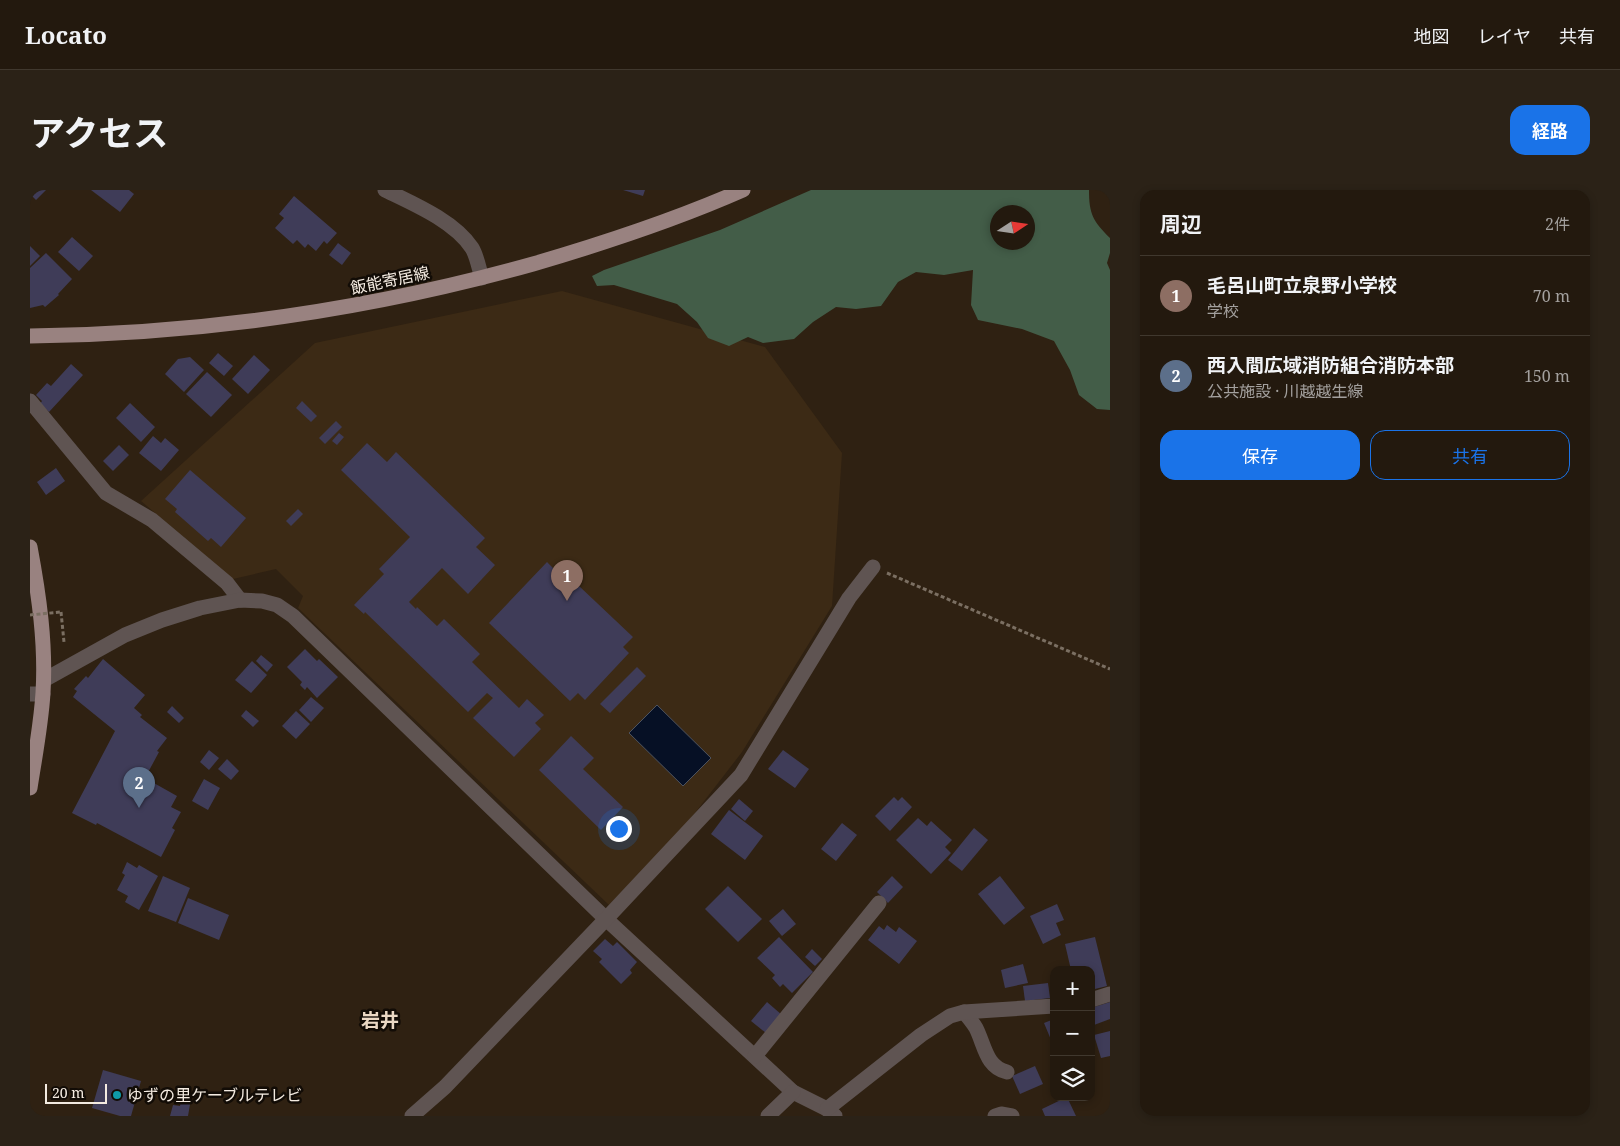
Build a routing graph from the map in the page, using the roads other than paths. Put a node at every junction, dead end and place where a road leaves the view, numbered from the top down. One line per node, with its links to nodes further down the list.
1 (385, 190): 3 (street)
2 (743, 190): 3 (main road, 飯能寄居線)
3 (482, 278): 4 (main road, 飯能寄居線)
4 (30, 336)
5 (30, 401): 8 (street)
6 (30, 547): 9 (main road)
7 (873, 567): 12 (street)
8 (240, 600): 9 (street); 12 (street)
9 (39, 689): 10 (main road)
10 (30, 788)
11 (879, 903): 17 (street)
12 (606, 920): 17 (street); 21 (street)
13 (1110, 994): 14 (street)
14 (1095, 999)
15 (1050, 1006): 16 (street)
16 (964, 1012): 18 (street); 20 (street)
17 (755, 1056): 19 (street)
18 (1007, 1072)
19 (793, 1092): 20 (street); 22 (street)
20 (831, 1112)
21 (412, 1116)
22 (768, 1116)
23 (995, 1116): 24 (street)
24 (1012, 1116)

